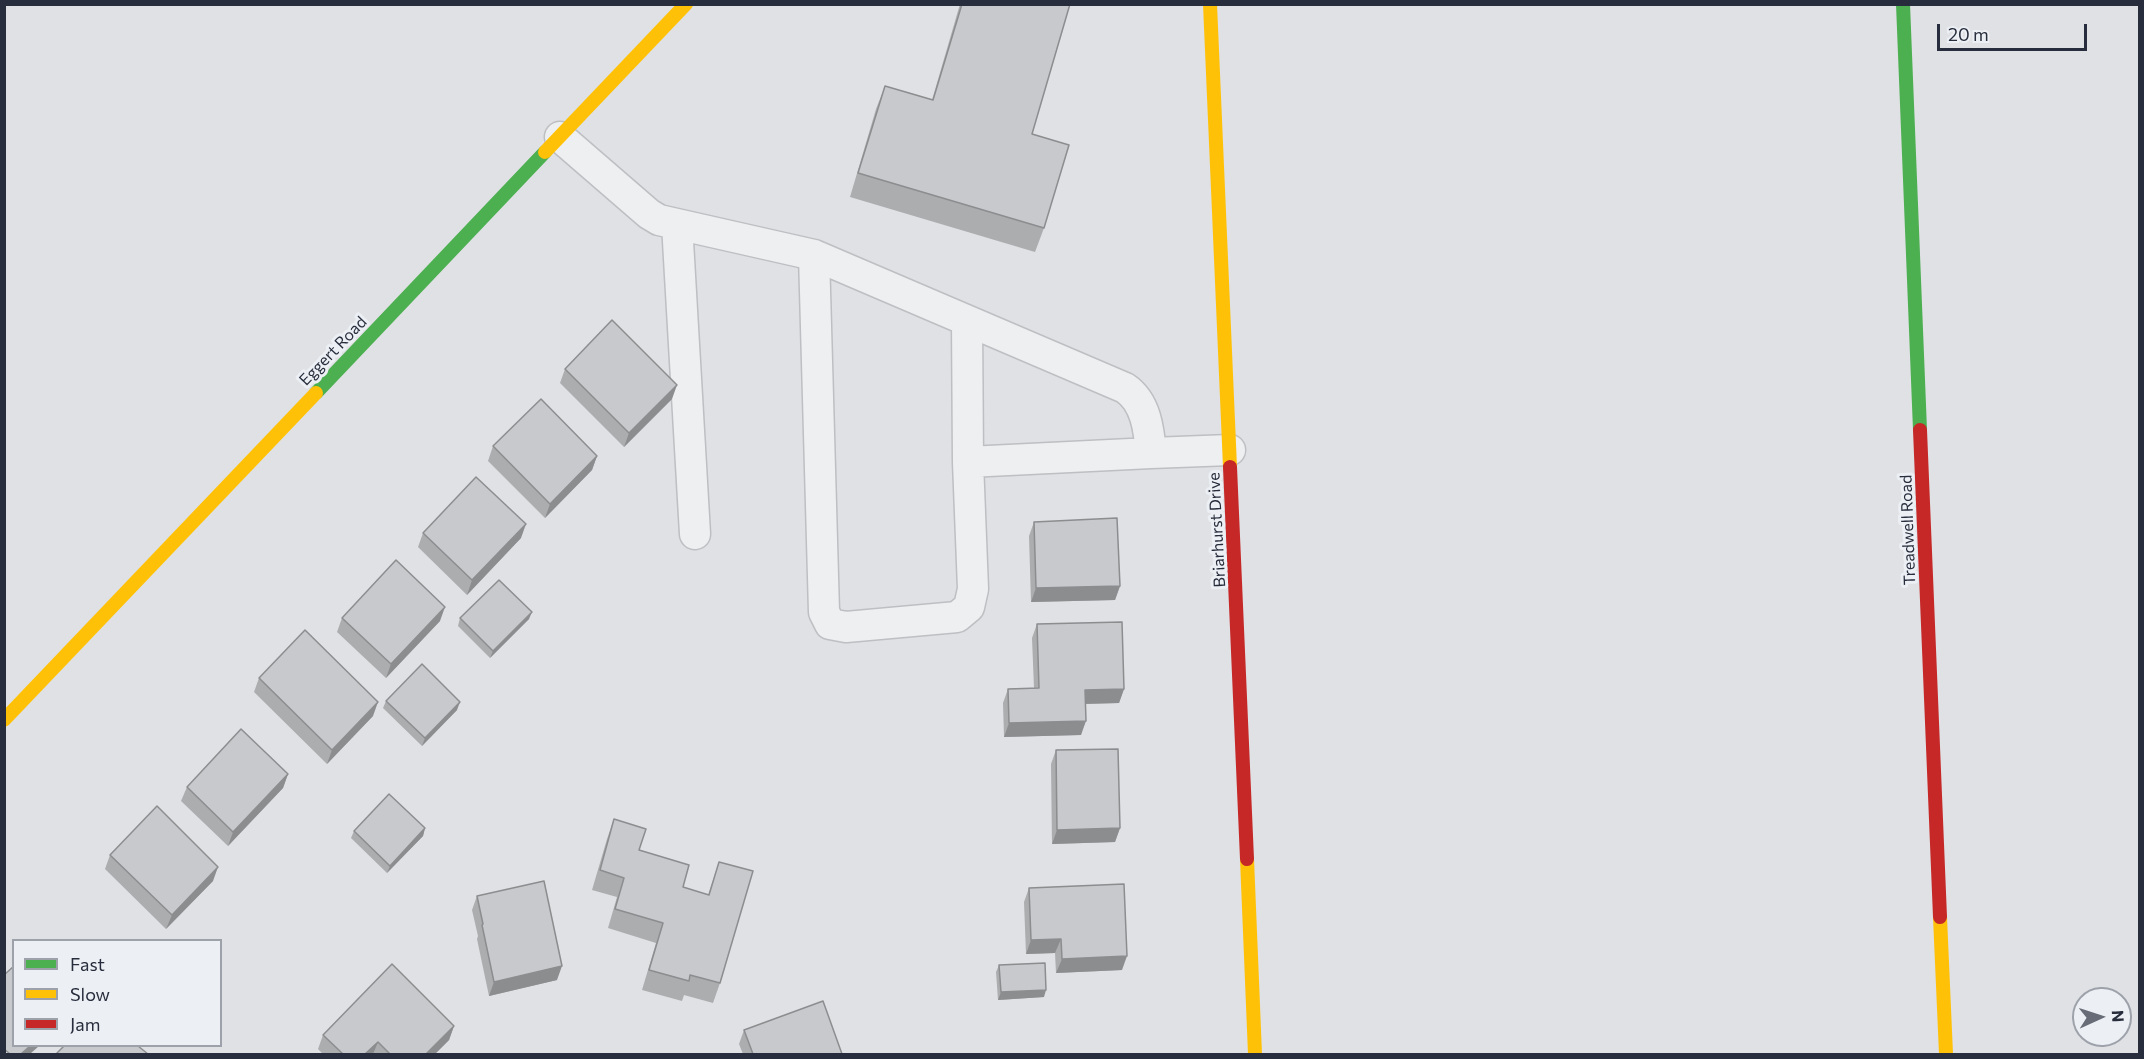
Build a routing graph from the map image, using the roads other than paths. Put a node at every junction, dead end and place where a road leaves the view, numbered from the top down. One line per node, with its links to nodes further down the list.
1 (686, 4): 4 (street, Eggert Road)
2 (1210, 4): 8 (street, Briarhurst Drive)
3 (1903, 4): 14 (street, Treadwell Road)
4 (560, 137): 5 (lane); 12 (street, Eggert Road)
5 (677, 224): 6 (lane); 11 (lane)
6 (814, 255): 7 (lane); 10 (lane)
7 (967, 321): 9 (lane); 10 (lane)
8 (1230, 450): 9 (lane); 13 (street, Briarhurst Drive)
9 (1151, 453): 10 (lane)
10 (968, 462)
11 (695, 534)
12 (4, 720)
13 (1255, 1054)
14 (1946, 1054)

